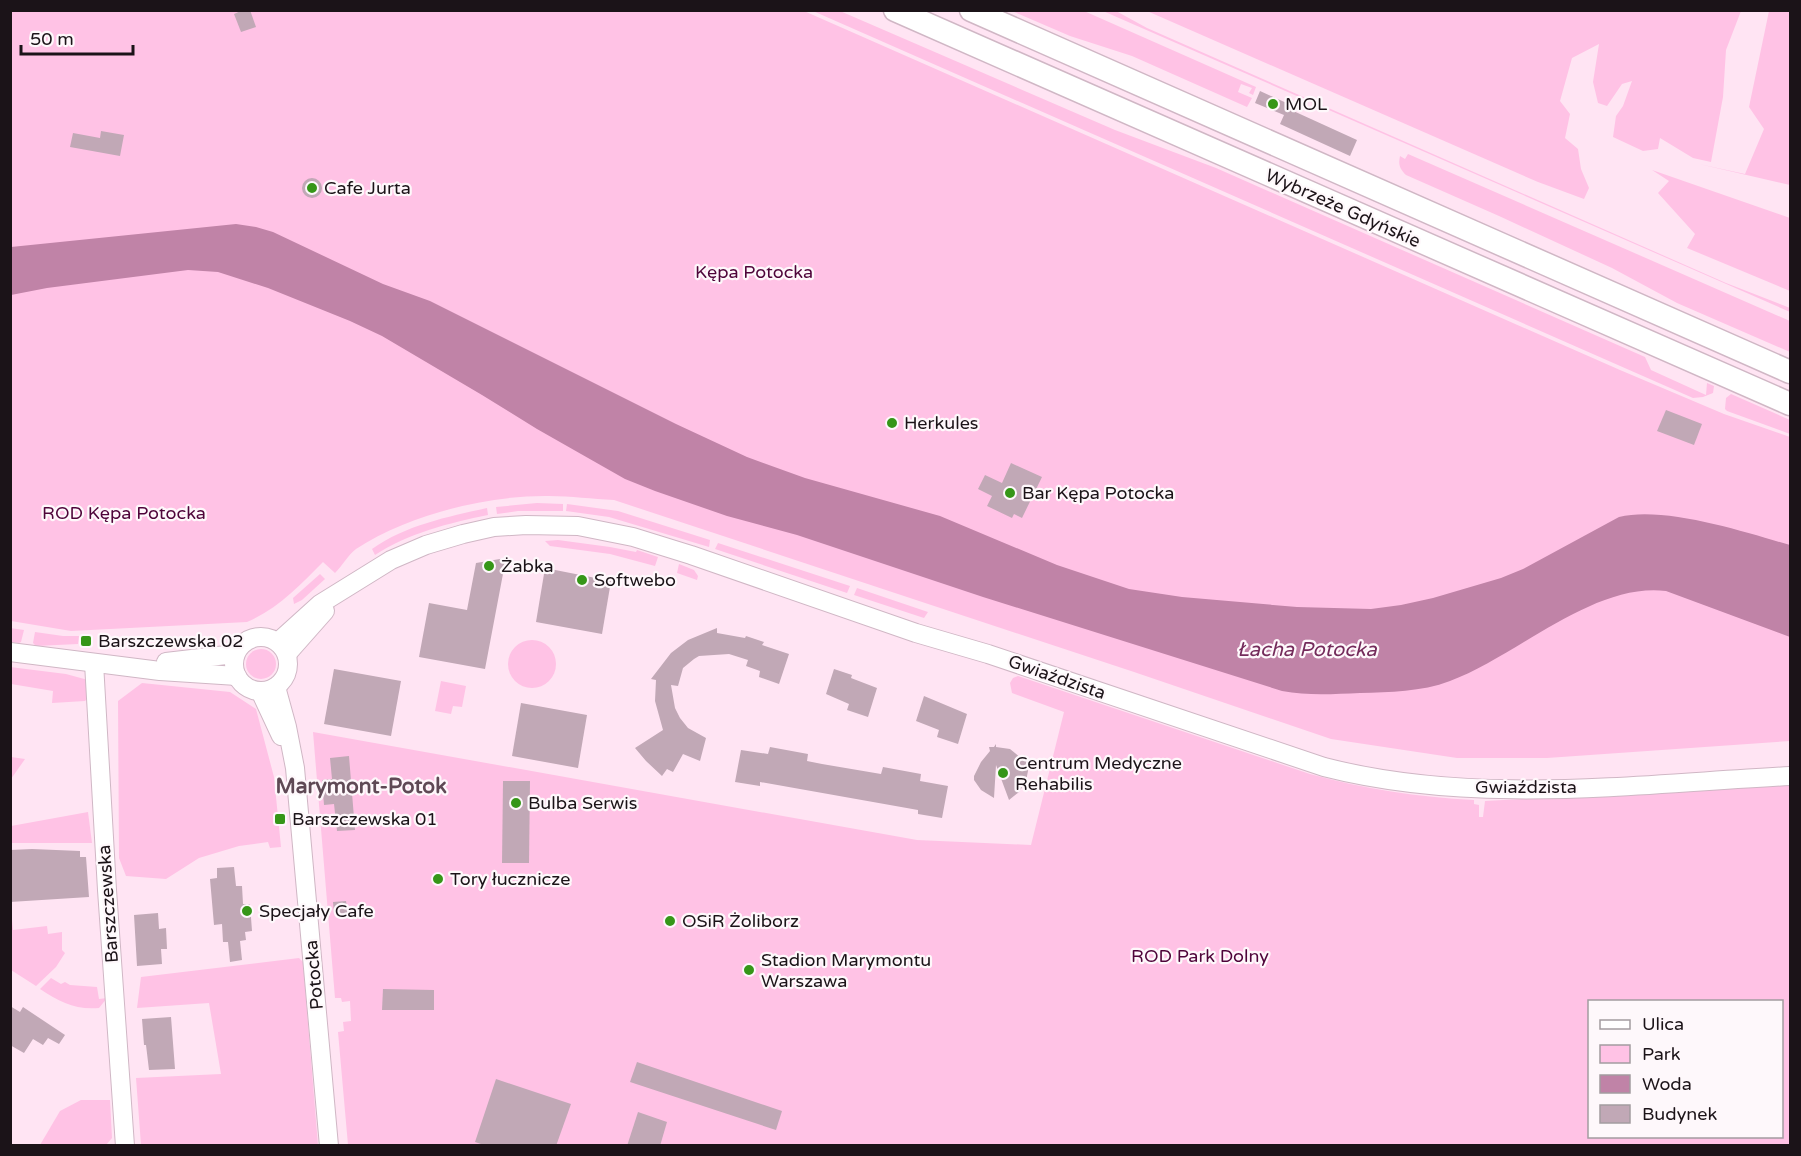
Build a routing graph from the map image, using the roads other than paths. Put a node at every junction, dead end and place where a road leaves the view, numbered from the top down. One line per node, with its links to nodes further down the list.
1 (896, 10): 4 (main road, Wybrzeże Gdyńskie)
2 (971, 10): 3 (main road, Wybrzeże Gdyńskie)
3 (1791, 372)
4 (1791, 404)
5 (282, 648): 7 (street); 11 (street); 12 (street, Gwiaździsta)
6 (10, 652): 8 (street)
7 (235, 654): 9 (street); 10 (street)
8 (94, 663): 9 (street); 13 (street, Barszczewska)
9 (118, 666): 10 (street)
10 (237, 676): 11 (street)
11 (268, 689): 14 (street, Potocka)
12 (1791, 776)
13 (125, 1146)
14 (329, 1146)

